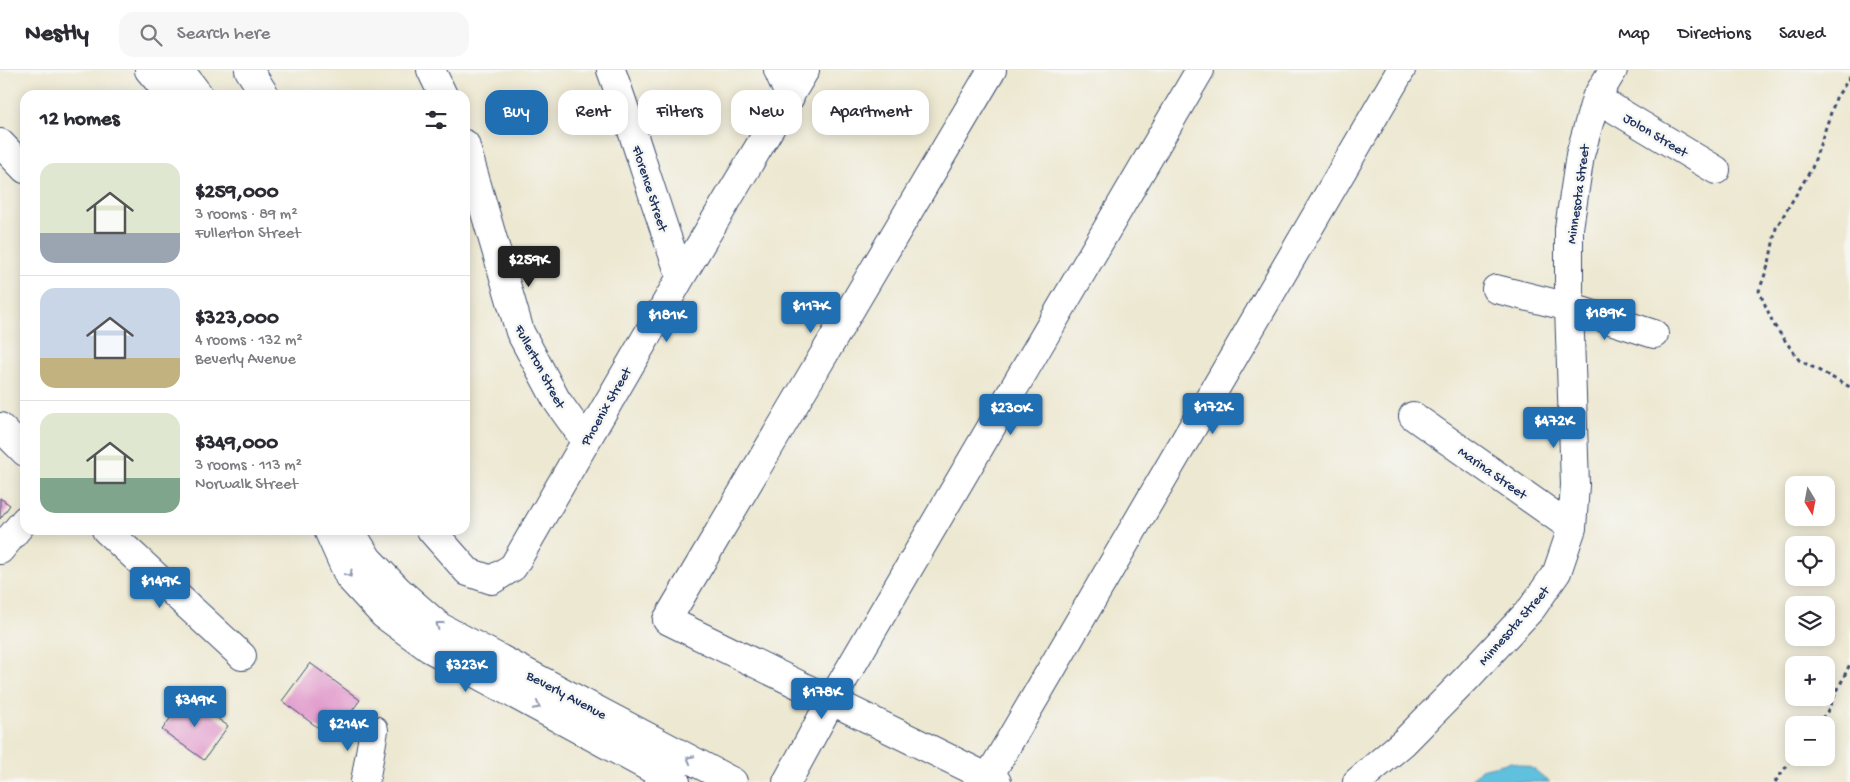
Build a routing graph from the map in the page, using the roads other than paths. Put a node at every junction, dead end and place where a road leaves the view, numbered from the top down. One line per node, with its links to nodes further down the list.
1 (149, 70): 12 (street)
2 (180, 70): 13 (street)
3 (249, 70): 14 (street)
4 (431, 70): 15 (street)
5 (611, 70): 24 (street, Florence Street)
6 (778, 70): 16 (street)
7 (806, 70): 17 (street, Phoenix Street)
8 (992, 70): 40 (street)
9 (1200, 70): 40 (street)
10 (1614, 70): 18 (street, Minnesota Street)
11 (1393, 73): 42 (street)
12 (166, 90)
13 (195, 90)
14 (262, 90)
15 (441, 90)
16 (787, 90)
17 (794, 90)
18 (1596, 98): 23 (street, Jolon Street); 26 (street, Minnesota Street)
19 (767, 135): 24 (street, Phoenix Street)
20 (0, 143): 22 (street)
21 (470, 161): 30 (street, Fullerton Street)
22 (20, 164)
23 (1716, 170)
24 (681, 277): 30 (street, Phoenix Street)
25 (1496, 289): 26 (street)
26 (1569, 307): 27 (street); 33 (street, Minnesota Street)
27 (1654, 334)
28 (1413, 416): 33 (street, Marina Street)
29 (0, 427): 31 (street)
30 (585, 440): 37 (street, Phoenix Street)
31 (20, 447)
32 (20, 526): 38 (street)
33 (1572, 528): 47 (street, Minnesota Street)
34 (111, 535): 39 (street)
35 (330, 535): 44 (street, Beverly Avenue, one-way to 44)
36 (353, 535): 45 (street, Beverly Avenue, one-way to 36)
37 (435, 535)
38 (0, 550)
39 (242, 656)
40 (831, 701): 42 (street); 46 (street)
41 (374, 730): 43 (street)
42 (993, 780)
43 (365, 782)
44 (676, 782)
45 (733, 782)
46 (787, 782)
47 (1357, 782)

